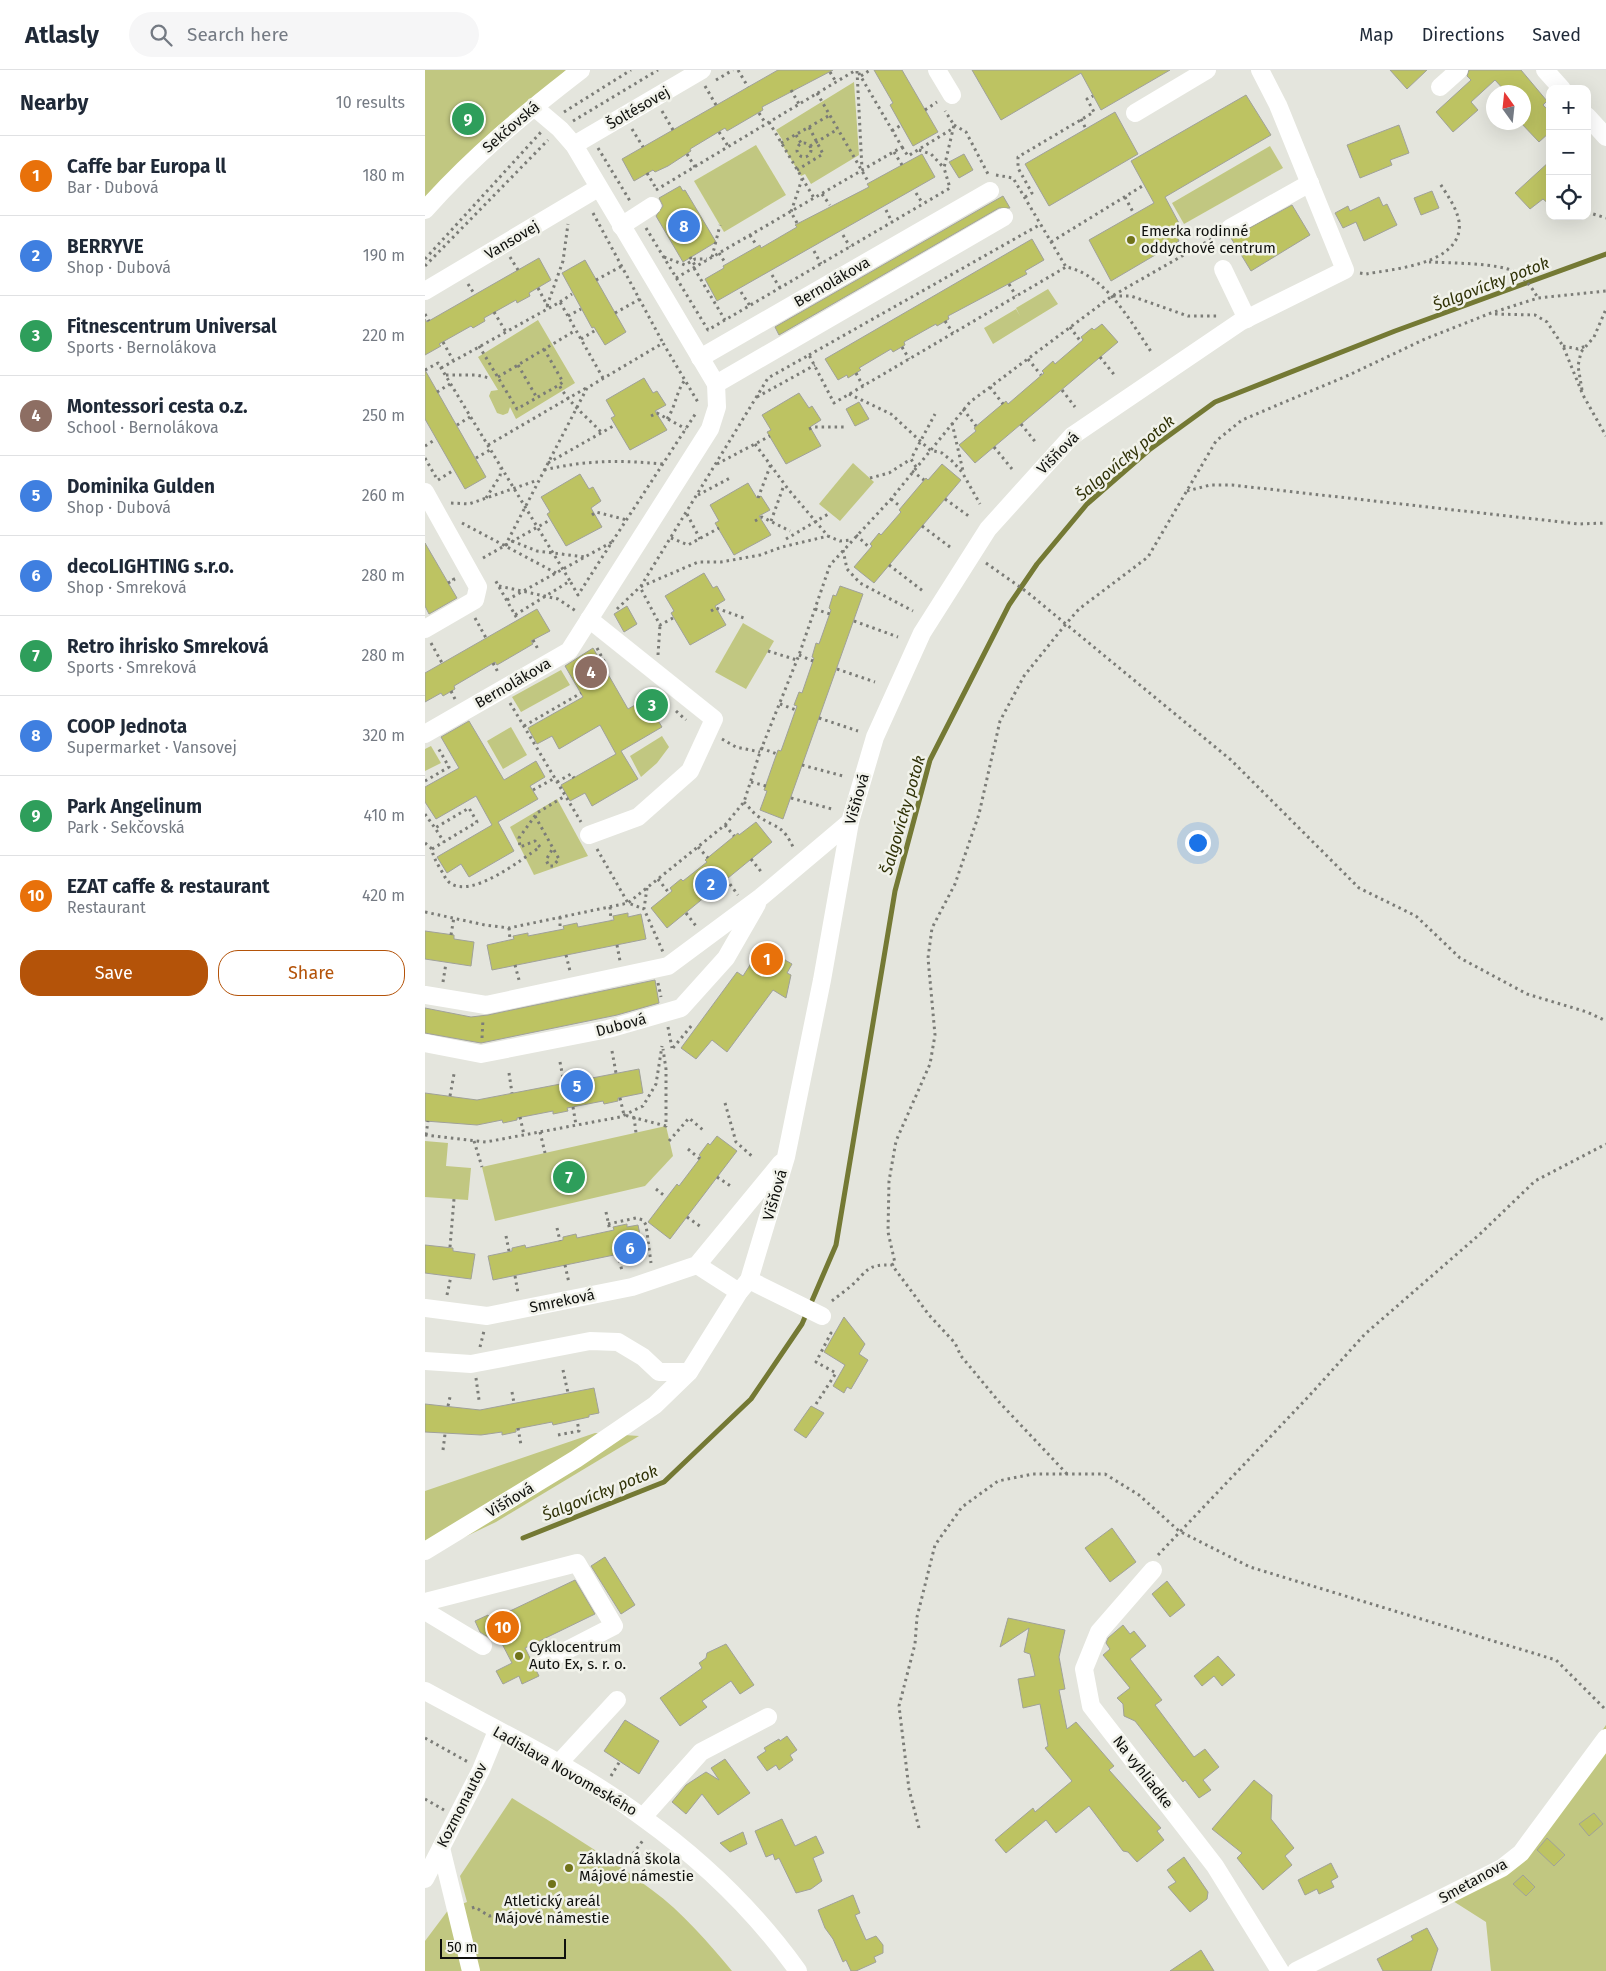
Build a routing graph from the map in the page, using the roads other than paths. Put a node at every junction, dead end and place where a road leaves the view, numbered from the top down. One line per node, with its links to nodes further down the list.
1 (581, 70): 11 (street, Sekčovská)
2 (937, 70): 10 (street)
3 (1207, 70): 12 (street)
4 (1260, 70): 16 (street)
5 (1459, 70): 9 (street)
6 (1545, 70): 8 (street)
7 (704, 78): 15 (street, Šoltésovej)
8 (1558, 85)
9 (1440, 88)
10 (944, 99)
11 (533, 107): 15 (street); 19 (street, Sekčovská)
12 (1135, 113)
13 (1591, 120): 14 (street)
14 (1606, 137)
15 (574, 145): 17 (street)
16 (1310, 184): 23 (street); 26 (street, Višňová)
17 (598, 188): 22 (street); 25 (street, Vansovej)
18 (990, 191): 27 (street, Bernolákova)
19 (425, 210)
20 (645, 211): 22 (street)
21 (1004, 216): 28 (street, Bernolákova)
22 (621, 226): 27 (street)
23 (1230, 228)
24 (1223, 269): 26 (street)
25 (425, 291)
26 (1247, 319): 33 (street, Višňová)
27 (700, 358): 28 (street)
28 (716, 384): 30 (street, Bernolákova)
29 (435, 487): 31 (street)
30 (584, 616): 32 (street, Bernolákova); 34 (street)
31 (426, 632)
32 (427, 733)
33 (850, 822): 35 (street, Dubová); 38 (street, Višňová)
34 (589, 835)
35 (761, 897): 36 (street, Dubová); 37 (street, Dubová)
36 (425, 995)
37 (425, 1043)
38 (786, 1157): 39 (street); 40 (street, Višňová)
39 (697, 1266): 40 (street); 41 (street, Smreková)
40 (744, 1286): 42 (street); 45 (street, Višňová)
41 (425, 1308)
42 (823, 1322)
43 (425, 1361): 44 (street)
44 (659, 1372): 45 (street); 46 (street)
45 (689, 1372): 46 (street, Višňová)
46 (655, 1404): 47 (street, Višňová)
47 (425, 1551)
48 (1153, 1570): 64 (street, Na vyhliadke)
49 (425, 1602): 52 (street)
50 (425, 1611): 51 (street)
51 (483, 1646)
52 (544, 1662)
53 (425, 1691): 56 (street, Ladislava Novomeského)
54 (617, 1700): 58 (street)
55 (768, 1716): 59 (street)
56 (497, 1731): 58 (street, Ladislava Novomeského); 60 (street, Kozmonautov)
57 (1606, 1738): 65 (street, Smetanova)
58 (558, 1764): 59 (street, Ladislava Novomeského)
59 (643, 1817): 63 (street, Ladislava Novomeského)
60 (441, 1848): 61 (street, Kozmonautov); 62 (street)
61 (425, 1878)
62 (471, 1971)
63 (798, 1971)
64 (1280, 1971)
65 (1296, 1971)

